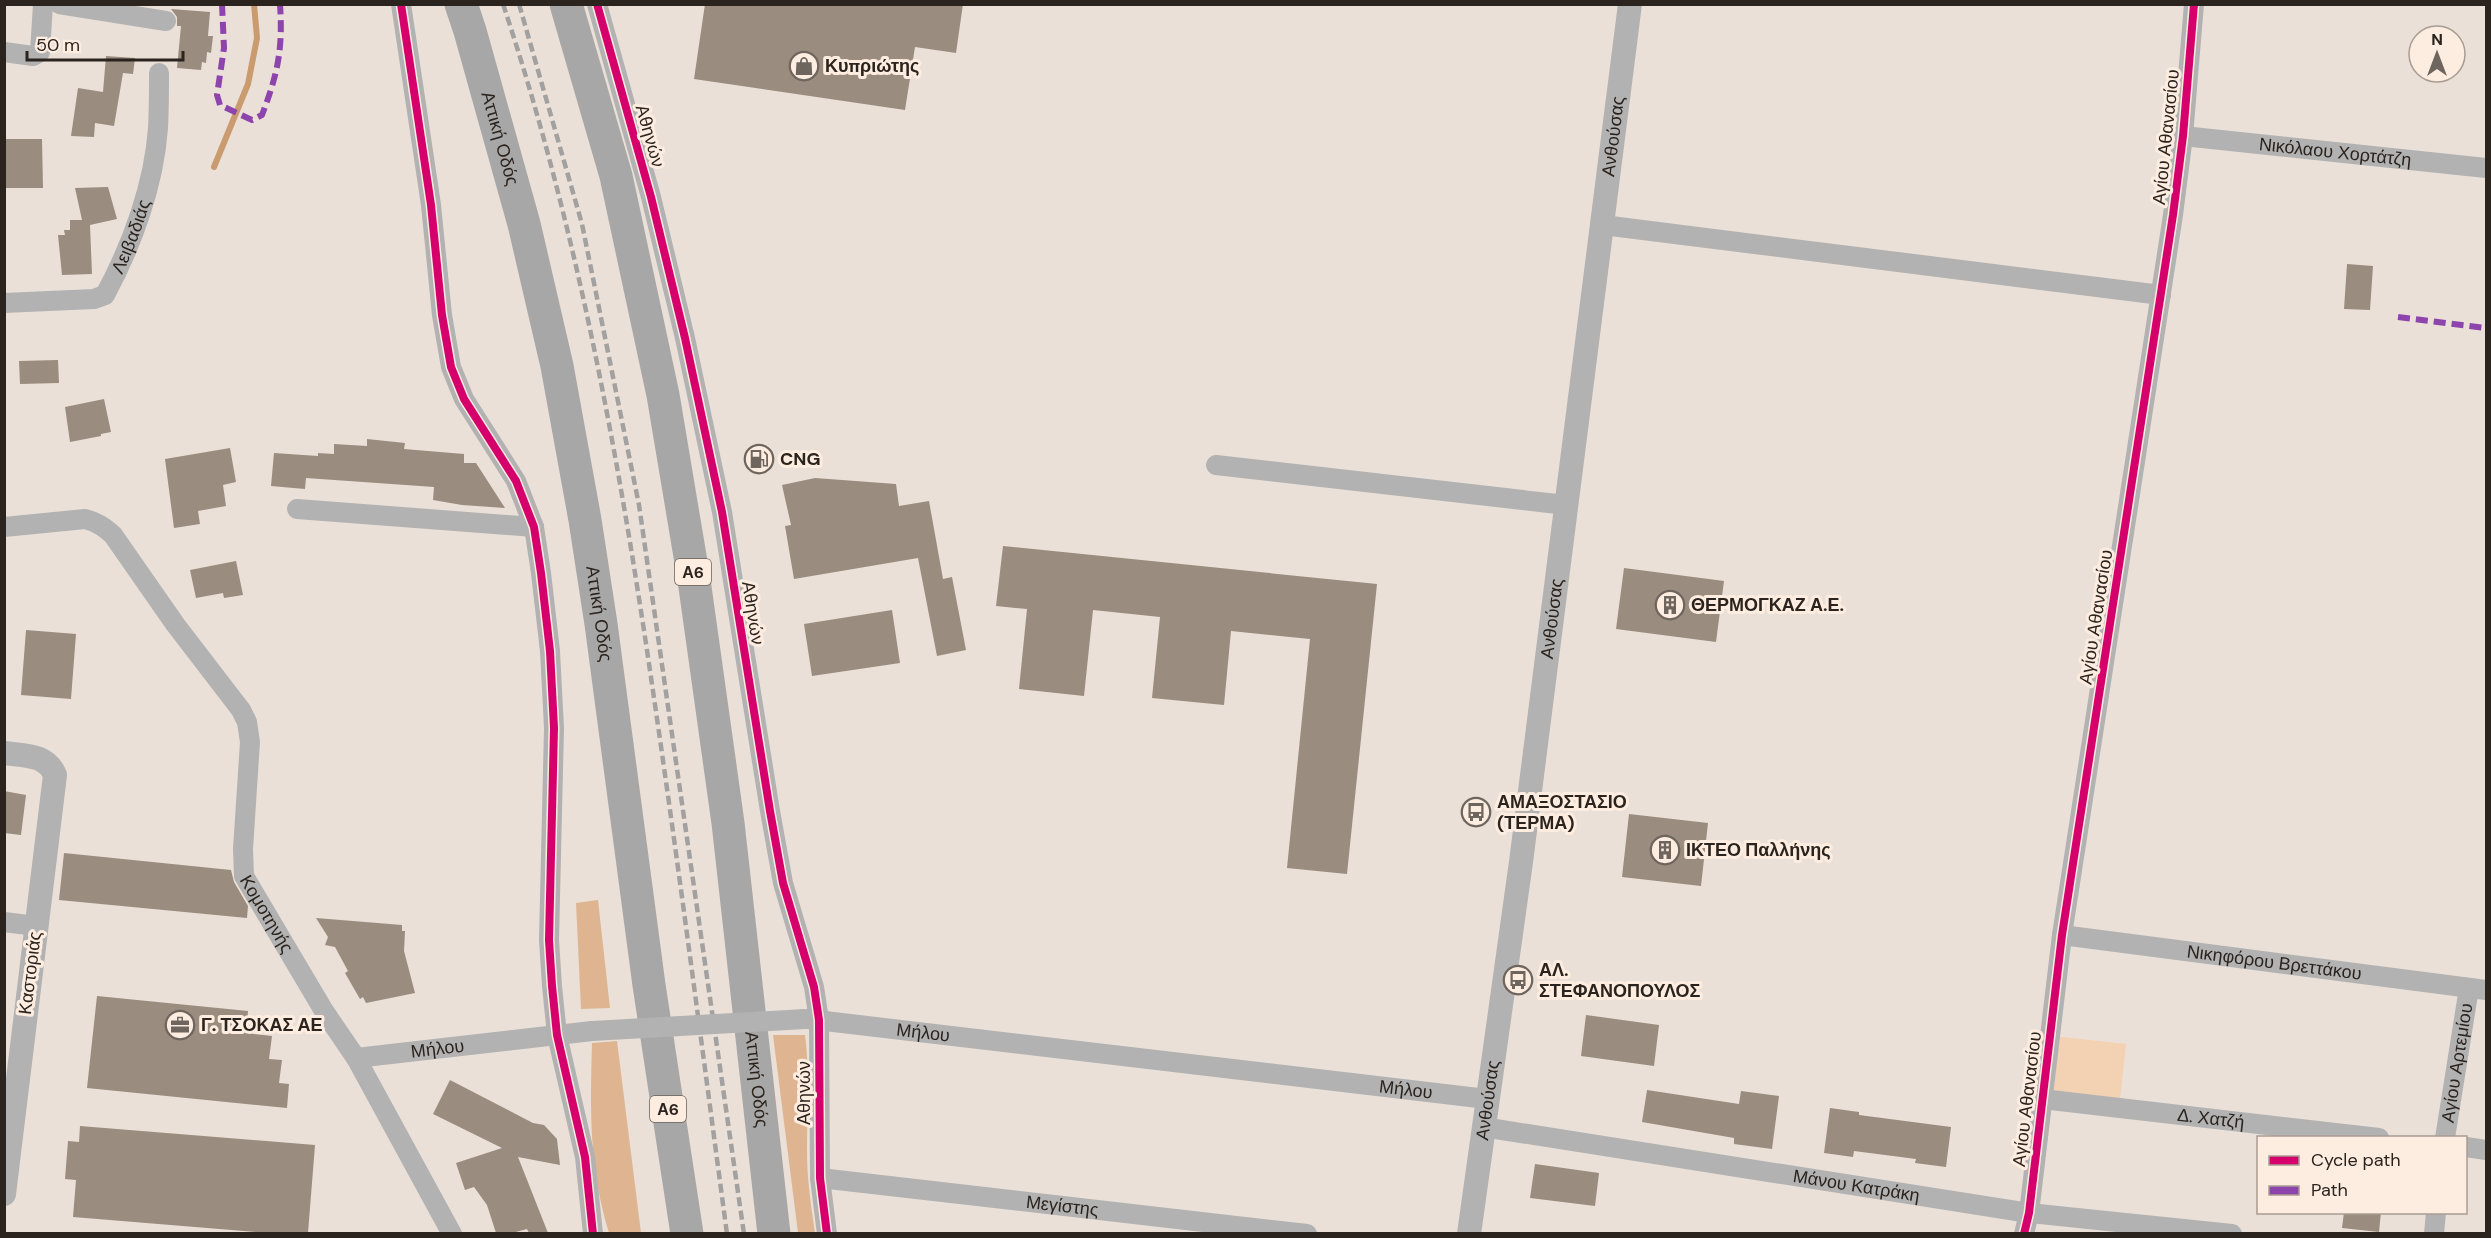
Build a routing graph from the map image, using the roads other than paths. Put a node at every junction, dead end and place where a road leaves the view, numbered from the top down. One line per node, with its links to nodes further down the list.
1 (43, 4): 10 (street)
2 (59, 4): 9 (street)
3 (401, 4): 21 (street)
4 (461, 4): 45 (highway, Αττική Οδός / Α6)
5 (566, 4): 37 (highway, Αττική Οδός / Α6)
6 (597, 4): 27 (street, Αθηνών)
7 (1630, 4): 14 (street, Ανθούσας)
8 (2194, 4): 12 (street, Αγίου Αθανασίου)
9 (166, 21)
10 (4, 52)
11 (159, 73): 16 (street, Λειβαδιάς)
12 (2183, 136): 13 (street, Νικόλαου Χορτάτζη); 15 (street, Αγίου Αθανασίου)
13 (2487, 168)
14 (1603, 225): 15 (street); 18 (street, Ανθούσας)
15 (2161, 295): 25 (street, Αγίου Αθανασίου)
16 (4, 303)
17 (1216, 465): 18 (street)
18 (1566, 506): 31 (street, Ανθούσας)
19 (297, 509): 21 (street)
20 (4, 527): 29 (street, Κομοτηνής)
21 (534, 527): 28 (street)
22 (4, 753): 24 (street, Καστοριάς)
23 (4, 922): 24 (street)
24 (36, 926): 30 (street, Καστοριάς)
25 (2062, 935): 26 (street, Νικηφόρου Βρεττάκου); 32 (street, Αγίου Αθανασίου)
26 (2478, 989): 35 (street, Αγίου Αρτεμίου)
27 (812, 1020): 28 (street, Μήλου, bridge); 31 (street, Μήλου); 39 (street, Αθηνών)
28 (557, 1035): 29 (street, Μήλου); 44 (street)
29 (356, 1058): 43 (street, Κομοτηνής)
30 (12, 1068): 40 (street, Καστοριάς)
31 (1487, 1099): 33 (street, Ανθούσας)
32 (2042, 1099): 34 (street, Δ. Χατζή); 41 (street, Αγίου Αθανασίου)
33 (1484, 1127): 41 (street, Μάνου Κατράκη); 50 (street, Ανθούσας)
34 (2370, 1136)
35 (2445, 1136)
36 (2467, 1147): 38 (street)
37 (764, 1150): 46 (highway, Αττική Οδός / Α6); 47 (highway)
38 (2487, 1150)
39 (820, 1178): 48 (street, Αθηνών); 49 (street, Μεγίστης)
40 (4, 1194)
41 (2029, 1213): 51 (street, Αγίου Αθανασίου); 52 (street, Μάνου Κατράκη)
42 (2436, 1214): 53 (street)
43 (452, 1233)
44 (593, 1233)
45 (687, 1233)
46 (774, 1233)
47 (783, 1233)
48 (827, 1233)
49 (1307, 1233)
50 (1469, 1233)
51 (2024, 1233)
52 (2232, 1233)
53 (2434, 1233)

